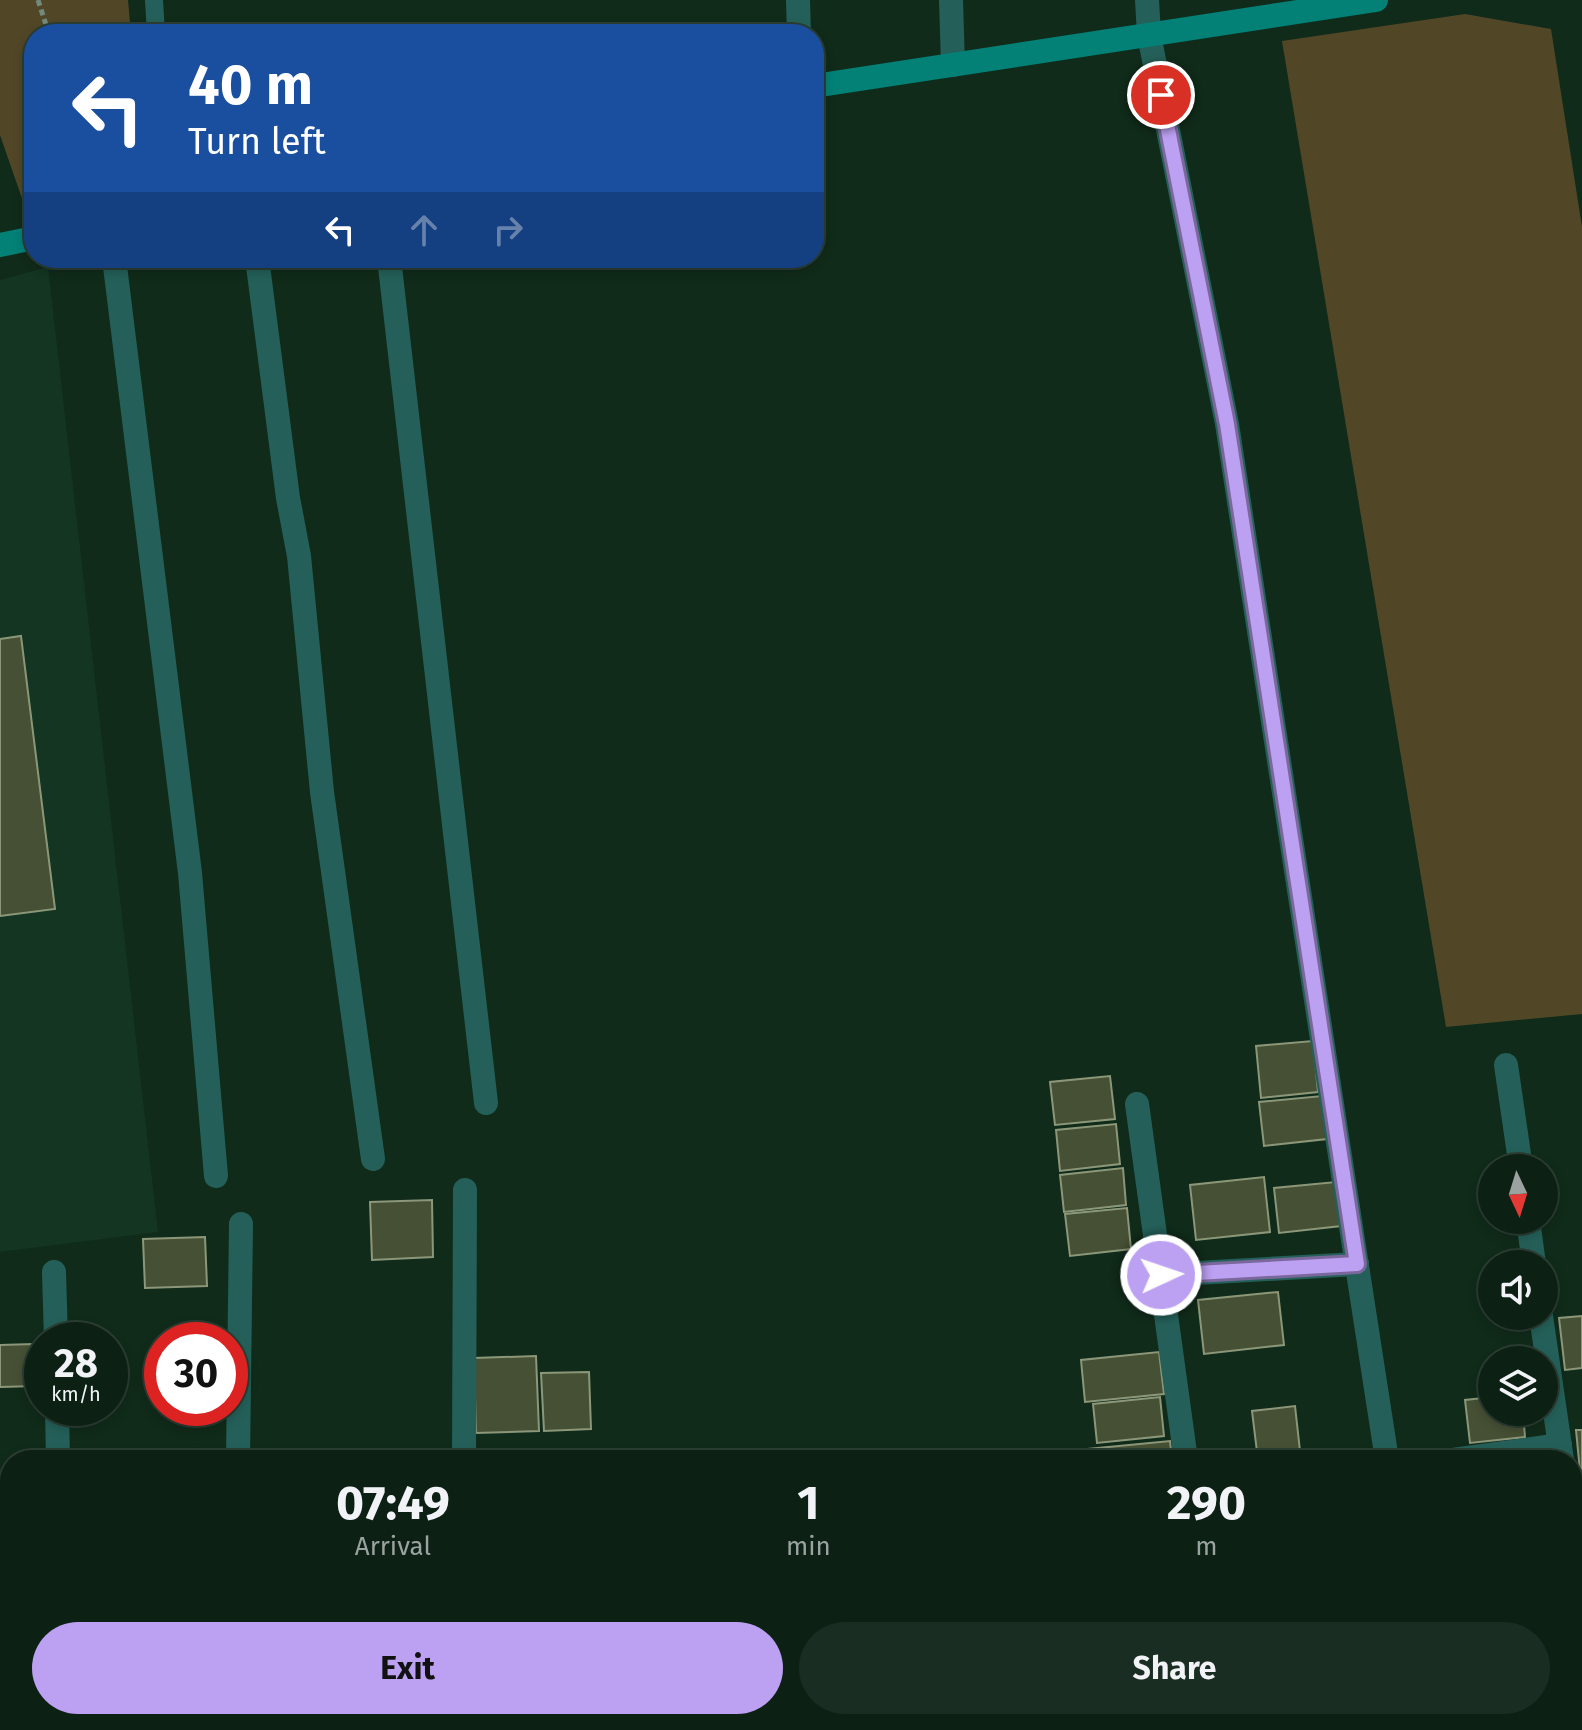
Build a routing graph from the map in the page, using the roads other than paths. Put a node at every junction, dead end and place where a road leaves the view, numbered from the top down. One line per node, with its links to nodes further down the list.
1 (154, 0): 6 (lane)
2 (798, 0): 7 (street)
3 (951, 0): 9 (street)
4 (1147, 0): 8 (street)
5 (1376, 0): 8 (street)
6 (155, 24)
7 (799, 24)
8 (1149, 35): 9 (street); 24 (street)
9 (953, 65): 10 (street)
10 (824, 84)
11 (24, 240): 12 (street)
12 (0, 245)
13 (115, 268): 21 (street)
14 (258, 268): 20 (street)
15 (390, 268): 17 (street)
16 (1506, 1065): 19 (street)
17 (486, 1103)
18 (1137, 1104): 26 (street)
19 (1519, 1154)
20 (373, 1159)
21 (216, 1176)
22 (465, 1190): 32 (street)
23 (241, 1224): 31 (street)
24 (1357, 1264): 26 (street); 34 (street)
25 (54, 1272): 27 (street)
26 (1161, 1275): 33 (street)
27 (55, 1322)
28 (1543, 1330): 35 (street)
29 (57, 1426): 30 (street)
30 (58, 1450)
31 (238, 1450)
32 (464, 1450)
33 (1185, 1450)
34 (1385, 1450)
35 (1561, 1450)

